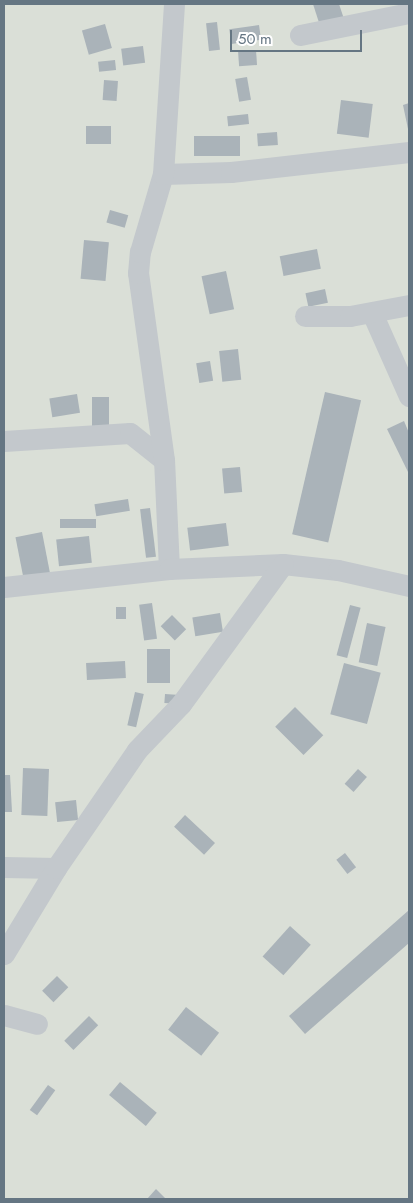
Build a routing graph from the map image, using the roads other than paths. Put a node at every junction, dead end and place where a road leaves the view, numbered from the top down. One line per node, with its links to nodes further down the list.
1 (174, 4): 5 (street)
2 (409, 13): 3 (street)
3 (300, 35)
4 (409, 152): 5 (street)
5 (163, 174): 11 (street)
6 (409, 305): 7 (street)
7 (372, 314): 8 (street); 9 (street)
8 (305, 316)
9 (409, 396)
10 (4, 441): 11 (street)
11 (164, 460): 13 (street)
12 (283, 564): 13 (street); 14 (street); 17 (street)
13 (169, 569): 15 (street)
14 (409, 586)
15 (4, 587)
16 (4, 867): 17 (street)
17 (56, 868): 18 (street)
18 (4, 954)
19 (4, 1016): 20 (street)
20 (37, 1024)

